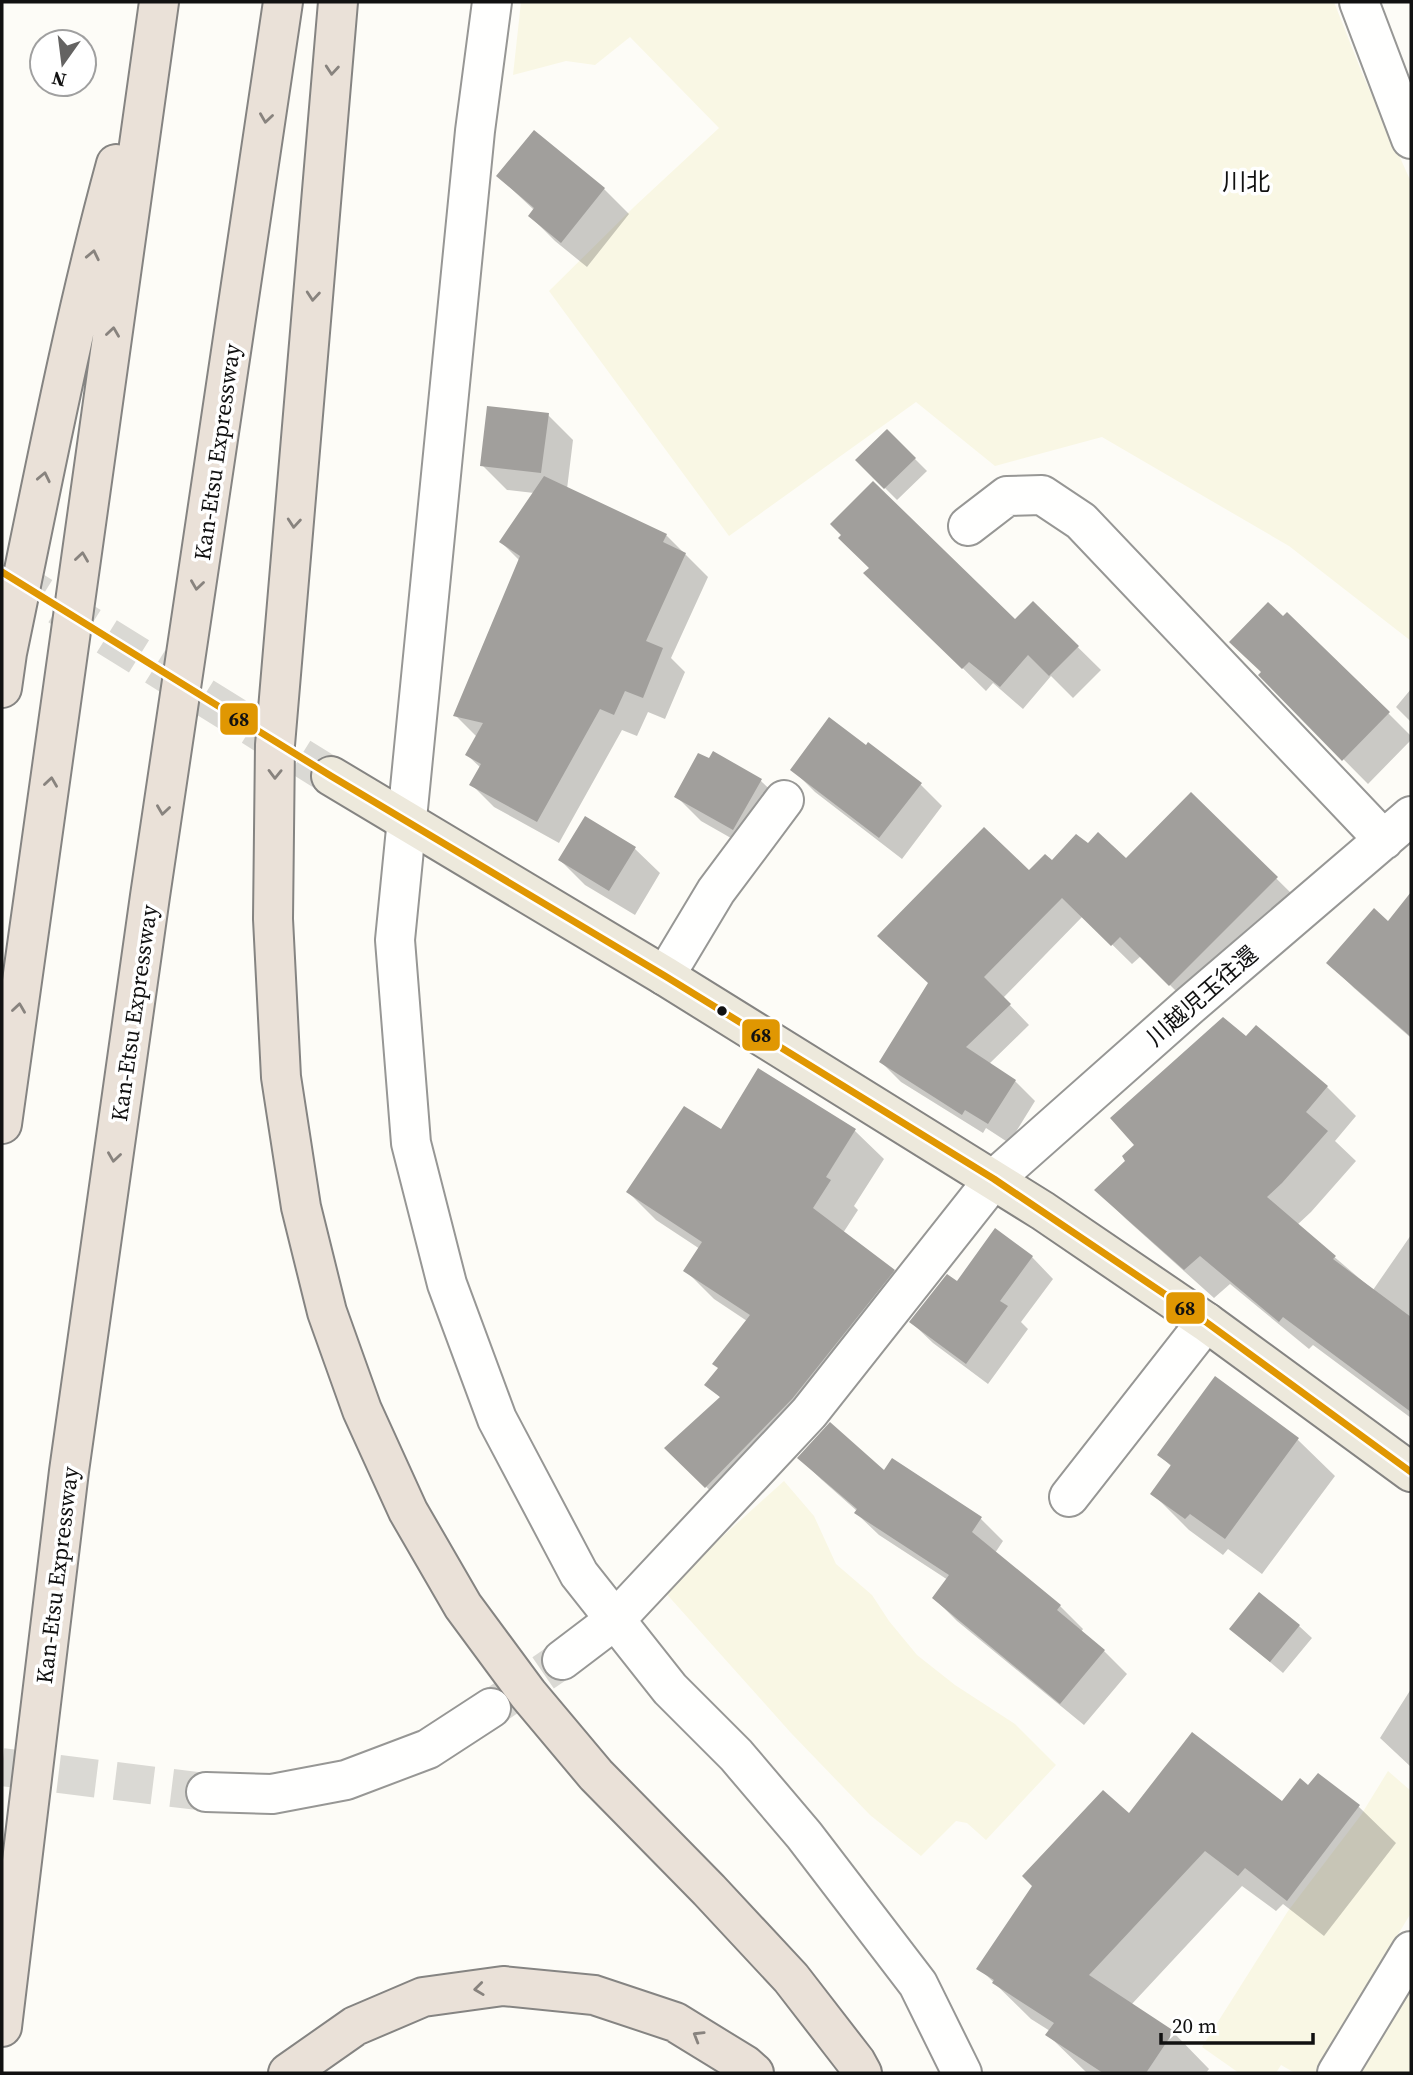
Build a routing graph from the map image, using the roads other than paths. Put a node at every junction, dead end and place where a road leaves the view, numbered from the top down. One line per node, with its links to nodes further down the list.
1 (283, 2): 24 (highway, Kan-Etsu Expressway, one-way to 24)
2 (338, 2): 27 (highway, one-way to 27)
3 (492, 2): 11 (street)
4 (1359, 2): 6 (street)
5 (158, 8): 8 (highway, one-way to 5); 14 (highway, one-way to 5)
6 (1411, 139)
7 (968, 526): 12 (street)
8 (2, 688)
9 (331, 776): 11 (main road)
10 (784, 800): 13 (street)
11 (406, 820): 13 (main road); 19 (street)
12 (1397, 828): 15 (street, 川越児玉往還)
13 (665, 975): 15 (main road)
14 (2, 1124)
15 (994, 1180): 16 (main road); 19 (street, 川越児玉往還)
16 (1206, 1322): 17 (main road); 18 (street)
17 (1411, 1472)
18 (1069, 1497)
19 (616, 1619): 20 (street, 川越児玉往還); 28 (street)
20 (562, 1660)
21 (491, 1708): 22 (street)
22 (206, 1792)
23 (1411, 1951): 29 (street)
24 (2, 2027)
25 (288, 2073): 26 (highway, one-way to 25)
26 (754, 2073)
27 (862, 2073)
28 (962, 2073)
29 (1338, 2073)

